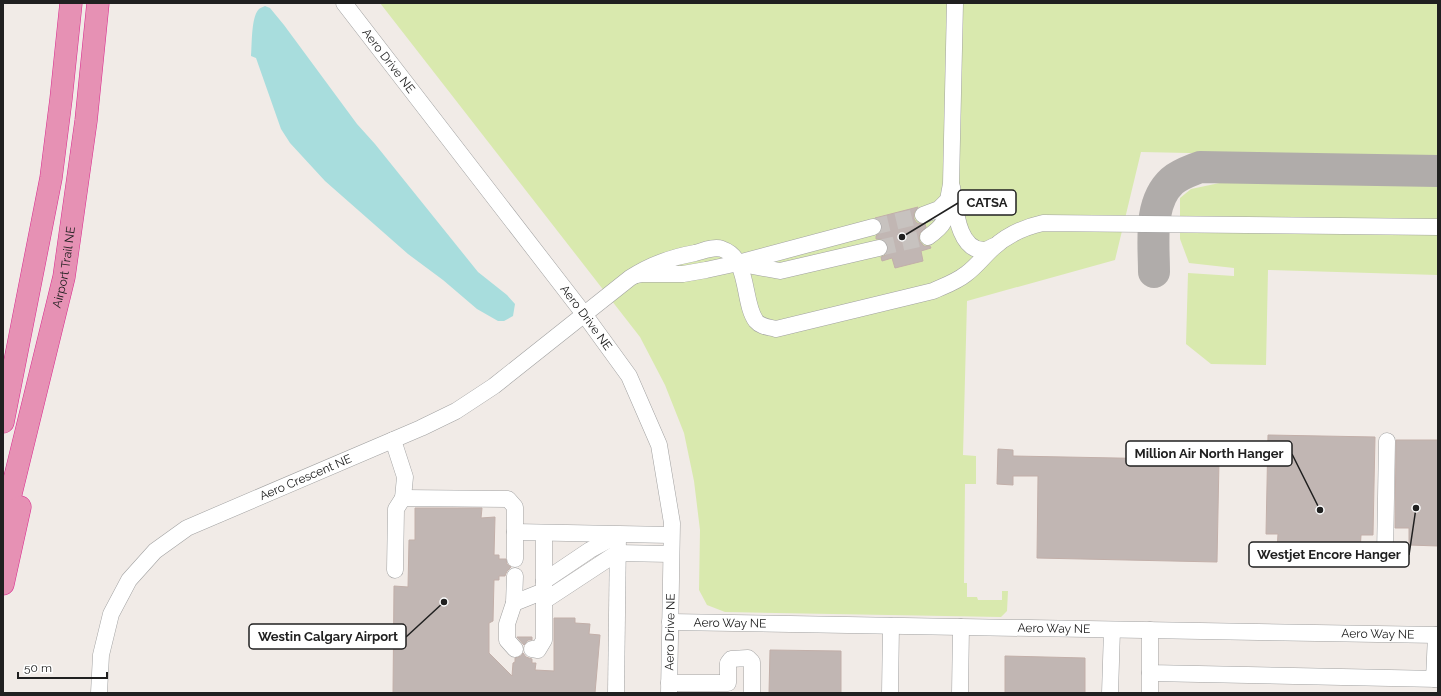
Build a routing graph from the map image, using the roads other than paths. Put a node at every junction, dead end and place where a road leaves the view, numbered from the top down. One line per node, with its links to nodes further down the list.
1 (71, 3): 5 (highway)
2 (98, 3): 13 (highway, Airport Trail NE)
3 (344, 3): 14 (street, Aero Drive NE)
4 (955, 3): 6 (street)
5 (51, 178): 15 (highway); 16 (highway)
6 (951, 184): 7 (street); 9 (street)
7 (946, 201): 7 (street)
8 (1438, 226): 10 (street)
9 (966, 241): 10 (street); 12 (street)
10 (994, 246): 12 (street)
11 (738, 263): 11 (street); 12 (street); 14 (street, Aero Crescent NE)
12 (967, 274)
13 (64, 277): 20 (highway, Airport Trail NE); 31 (highway)
14 (584, 314): 17 (street, Aero Crescent NE); 24 (street, Aero Drive NE)
15 (3, 376)
16 (3, 422)
17 (393, 440): 19 (street); 46 (street, Aero Crescent NE)
18 (1387, 441): 27 (street)
19 (403, 498): 21 (street); 29 (street)
20 (3, 526)
21 (516, 532): 22 (street); 28 (street)
22 (544, 533): 23 (street); 32 (street)
23 (618, 535): 24 (street); 25 (street); 32 (street)
24 (671, 535): 26 (street, Aero Drive NE)
25 (617, 553): 26 (street); 32 (street); 47 (street)
26 (671, 554): 34 (street, Aero Drive NE)
27 (1385, 555)
28 (515, 559)
29 (395, 570)
30 (514, 576): 33 (street)
31 (3, 584)
32 (544, 591): 33 (street); 41 (street)
33 (514, 603): 40 (street)
34 (670, 622): 35 (street, Aero Way NE); 44 (street, Aero Drive NE)
35 (891, 626): 36 (street, Aero Way NE); 49 (street)
36 (961, 627): 37 (street, Aero Way NE); 50 (street)
37 (1112, 630): 38 (street, Aero Way NE); 51 (street)
38 (1150, 630): 39 (street, Aero Way NE); 42 (street)
39 (1437, 635): 43 (street)
40 (515, 649)
41 (532, 650)
42 (1150, 673): 43 (street); 52 (street)
43 (1436, 679)
44 (669, 688): 45 (street)
45 (728, 688): 48 (street)
46 (99, 693)
47 (616, 693)
48 (752, 693)
49 (890, 693)
50 (960, 693)
51 (1110, 693)
52 (1150, 693)

